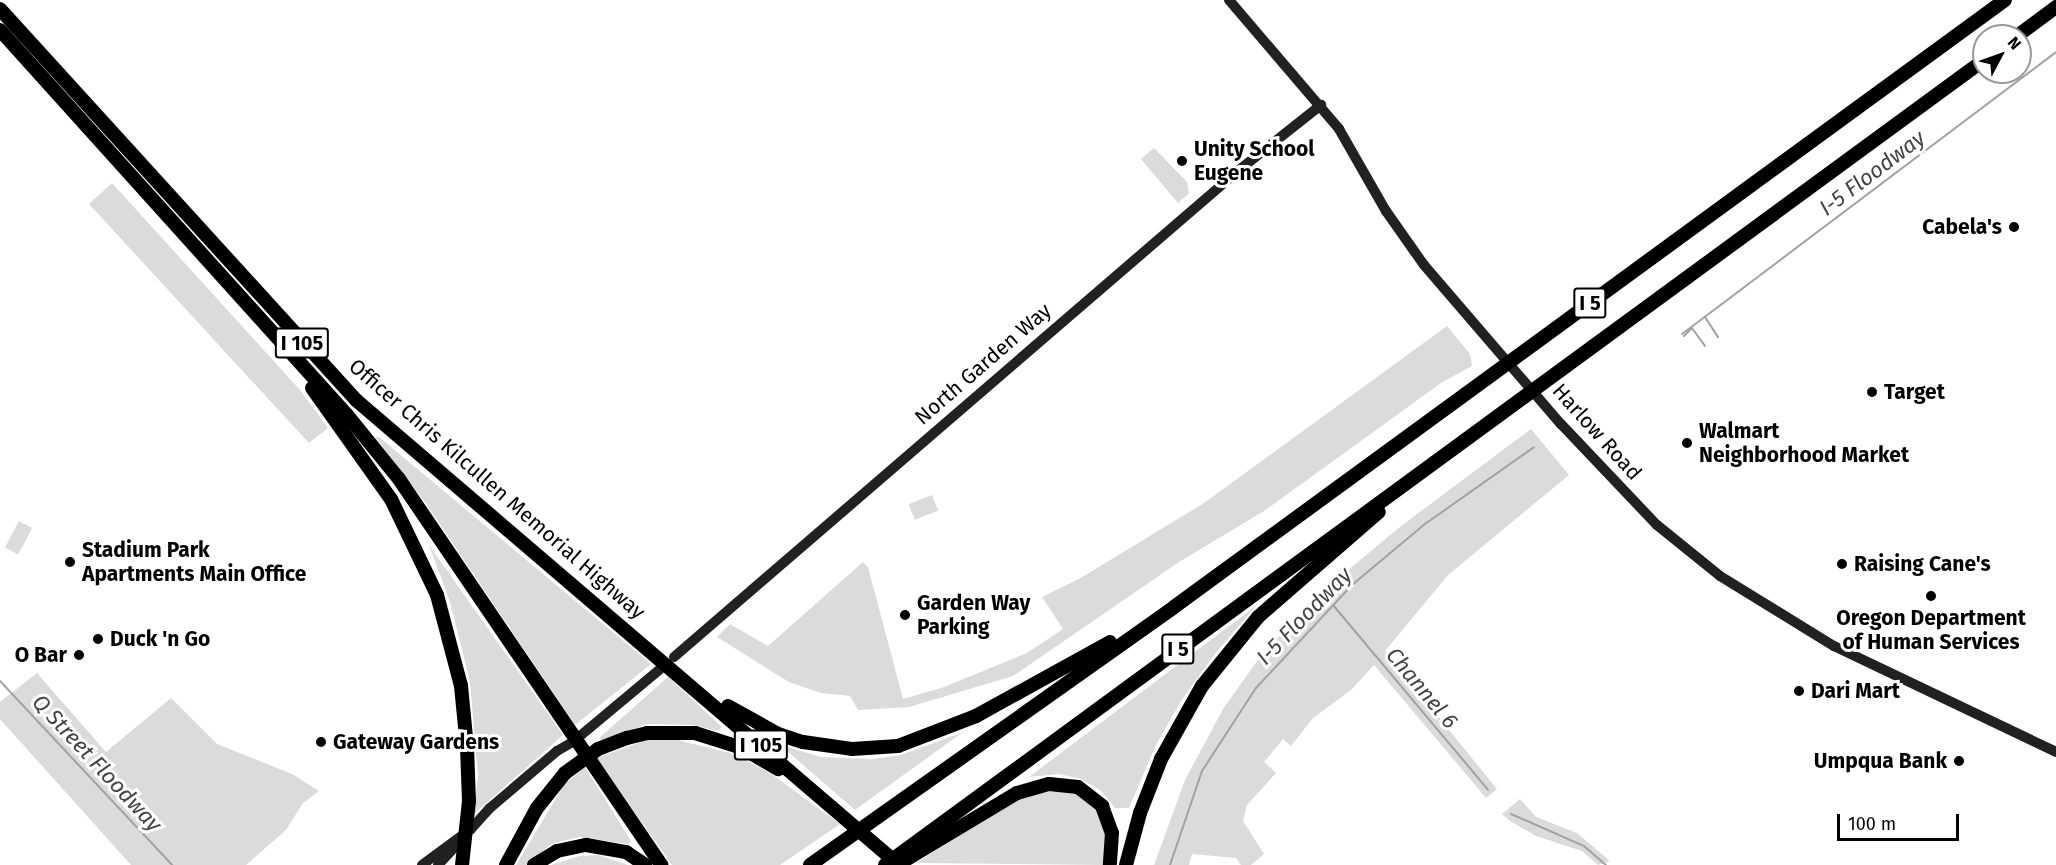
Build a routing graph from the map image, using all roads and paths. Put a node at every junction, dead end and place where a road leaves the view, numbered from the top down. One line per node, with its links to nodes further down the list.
1 (1229, 0): 8 (street, Harlow Road)
2 (2005, 0): 11 (highway, I 5)
3 (2056, 7): 5 (highway)
4 (0, 9): 14 (highway, Officer Chris Kilcullen Memorial Highway / I 105)
5 (2032, 25)
6 (0, 30): 9 (highway, Officer Chris Kilcullen Memorial Highway / I 105)
7 (1972, 69): 10 (highway, I 5)
8 (1321, 105): 12 (street, North Garden Way); 16 (street, Harlow Road)
9 (268, 327): 22 (highway); 26 (highway, Officer Chris Kilcullen Memorial Highway / I 105)
10 (1472, 433): 28 (highway, I 5); 31 (highway)
11 (1174, 607): 14 (highway); 27 (highway, I 5)
12 (674, 657)
13 (660, 669): 15 (street)
14 (691, 683): 17 (highway, Officer Chris Kilcullen Memorial Highway / I 105)
15 (580, 736)
16 (2054, 747)
17 (832, 805): 23 (highway); 29 (highway, Officer Chris Kilcullen Memorial Highway / I 105)
18 (487, 816): 18 (street); 19 (street)
19 (471, 829): 20 (street); 21 (street)
20 (422, 865)
21 (438, 865)
22 (462, 865)
23 (506, 865)
24 (534, 865): 25 (highway)
25 (645, 865)
26 (661, 865)
27 (810, 865)
28 (885, 865)
29 (898, 865): 30 (highway)
30 (1110, 865)
31 (1126, 865)

